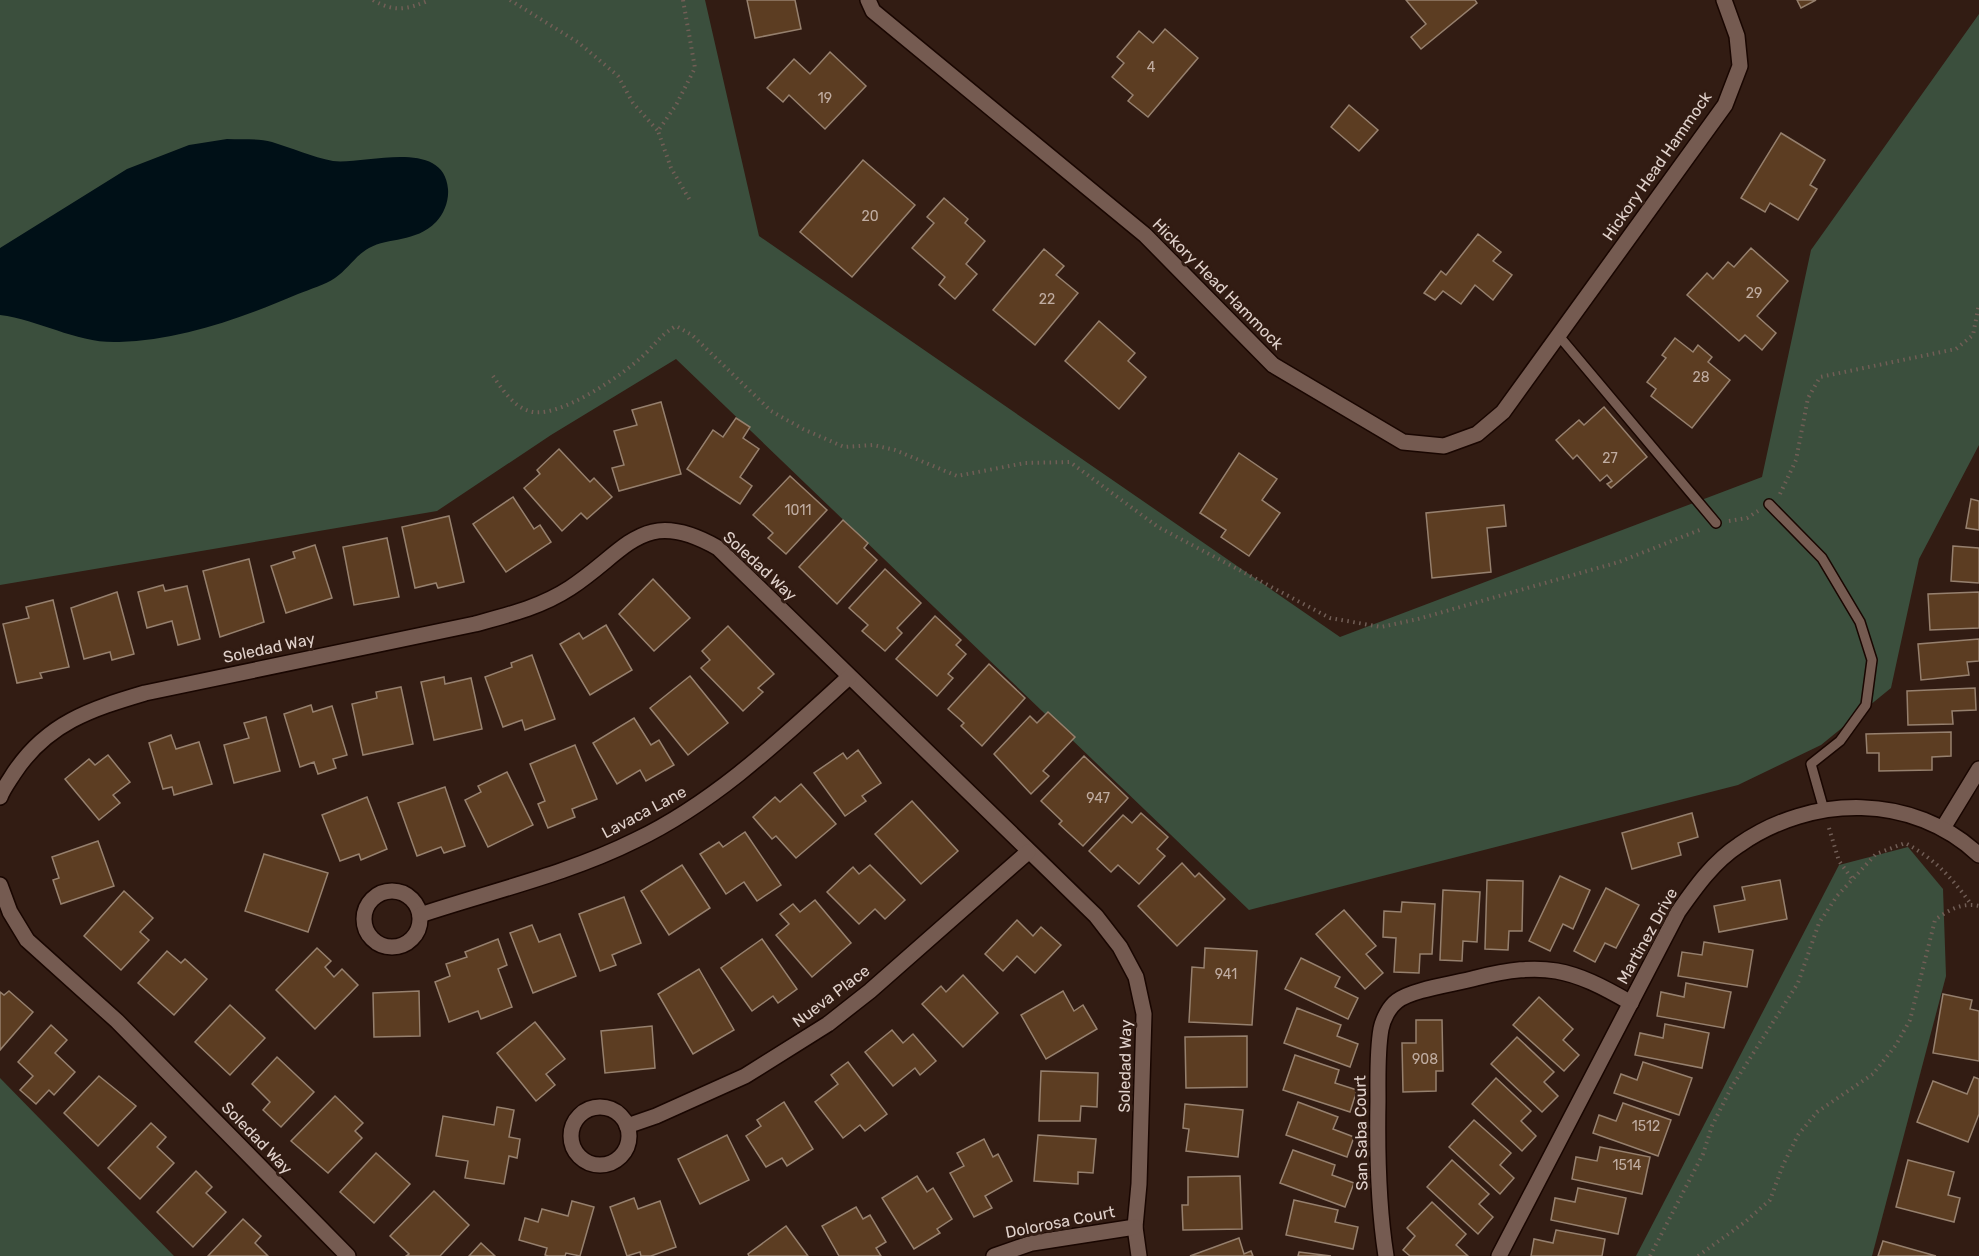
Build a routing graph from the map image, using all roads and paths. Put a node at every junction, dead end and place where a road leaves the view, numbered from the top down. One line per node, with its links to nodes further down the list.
1 (373, 0): 2 (path)
2 (430, 0)
3 (510, 0): 7 (path)
4 (683, 0): 7 (path)
5 (868, 0): 10 (street, Hickory Head Hammock)
6 (1724, 0): 10 (street, Hickory Head Hammock)
7 (658, 131): 8 (path)
8 (691, 202)
9 (1979, 304): 12 (path)
10 (1559, 336): 13 (lane)
11 (493, 376): 13 (path)
12 (1769, 504): 13 (path); 17 (lane)
13 (1716, 523)
14 (849, 677): 16 (street, Soledad Way); 19 (street, Soledad Way); 25 (street, Lavaca Lane)
15 (1979, 769): 18 (street)
16 (0, 797)
17 (1824, 810): 18 (street, Martinez Drive); 21 (path); 26 (street, Martinez Drive)
18 (1943, 828): 20 (street, Martinez Drive)
19 (1028, 852): 27 (street, Nueva Place); 28 (street, Soledad Way)
20 (1979, 855)
21 (1853, 881): 23 (path); 34 (path)
22 (0, 885): 29 (street, Soledad Way)
23 (1971, 904): 24 (path); 35 (path)
24 (1979, 906)
25 (420, 915)
26 (1631, 1003): 32 (street, San Saba Court); 33 (street, Martinez Drive)
27 (627, 1126)
28 (1135, 1227): 30 (street, Dolorosa Court); 31 (street, Soledad Way)
29 (348, 1256)
30 (994, 1256)
31 (1139, 1256)
32 (1386, 1256)
33 (1499, 1256)
34 (1650, 1256)
35 (1698, 1256)

